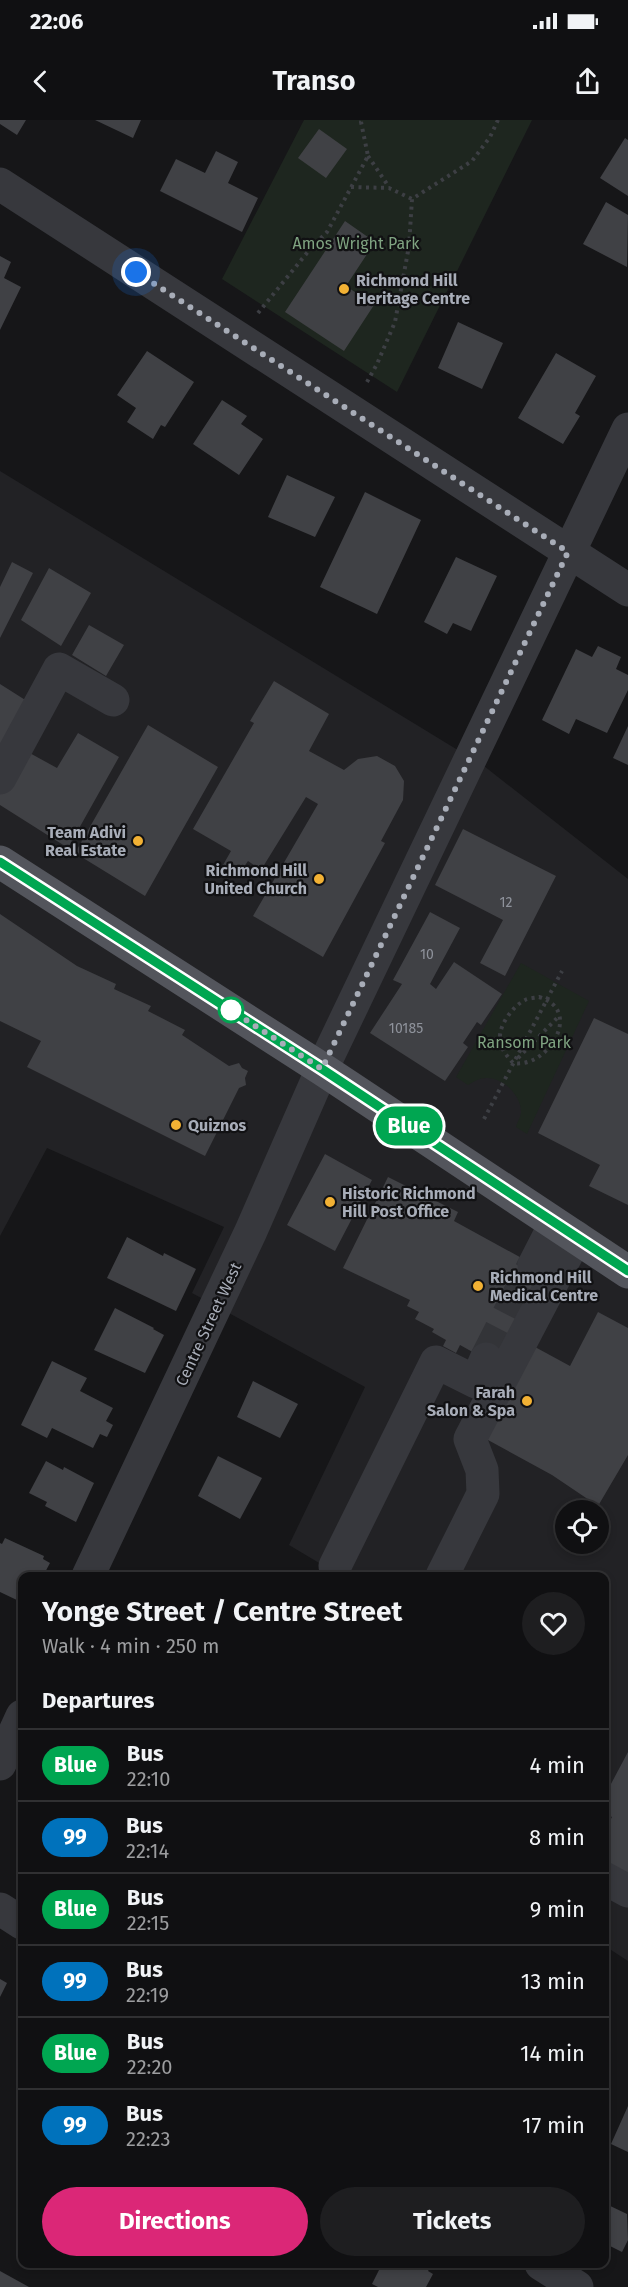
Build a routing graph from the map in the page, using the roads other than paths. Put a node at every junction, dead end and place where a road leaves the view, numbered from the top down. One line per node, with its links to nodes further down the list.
1 (0, 184): 3 (street)
2 (628, 429): 3 (street, Centre Street West)
3 (568, 552): 4 (street); 8 (street, Centre Street West)
4 (628, 590)
5 (113, 700): 6 (street)
6 (0, 778)
7 (0, 862): 8 (main road)
8 (322, 1069): 9 (main road); 14 (street, Centre Street West)
9 (566, 1230): 10 (street); 11 (main road); 15 (street)
10 (534, 1265)
11 (628, 1272)
12 (486, 1359): 13 (street)
13 (335, 1566)
14 (90, 1572)
15 (444, 1572)
16 (18, 1725): 17 (street)
17 (0, 1764)
18 (609, 1881): 19 (street)
19 (628, 1891)
20 (0, 1909): 21 (street)
21 (18, 1920)
22 (547, 2268): 23 (street)
23 (577, 2287)

